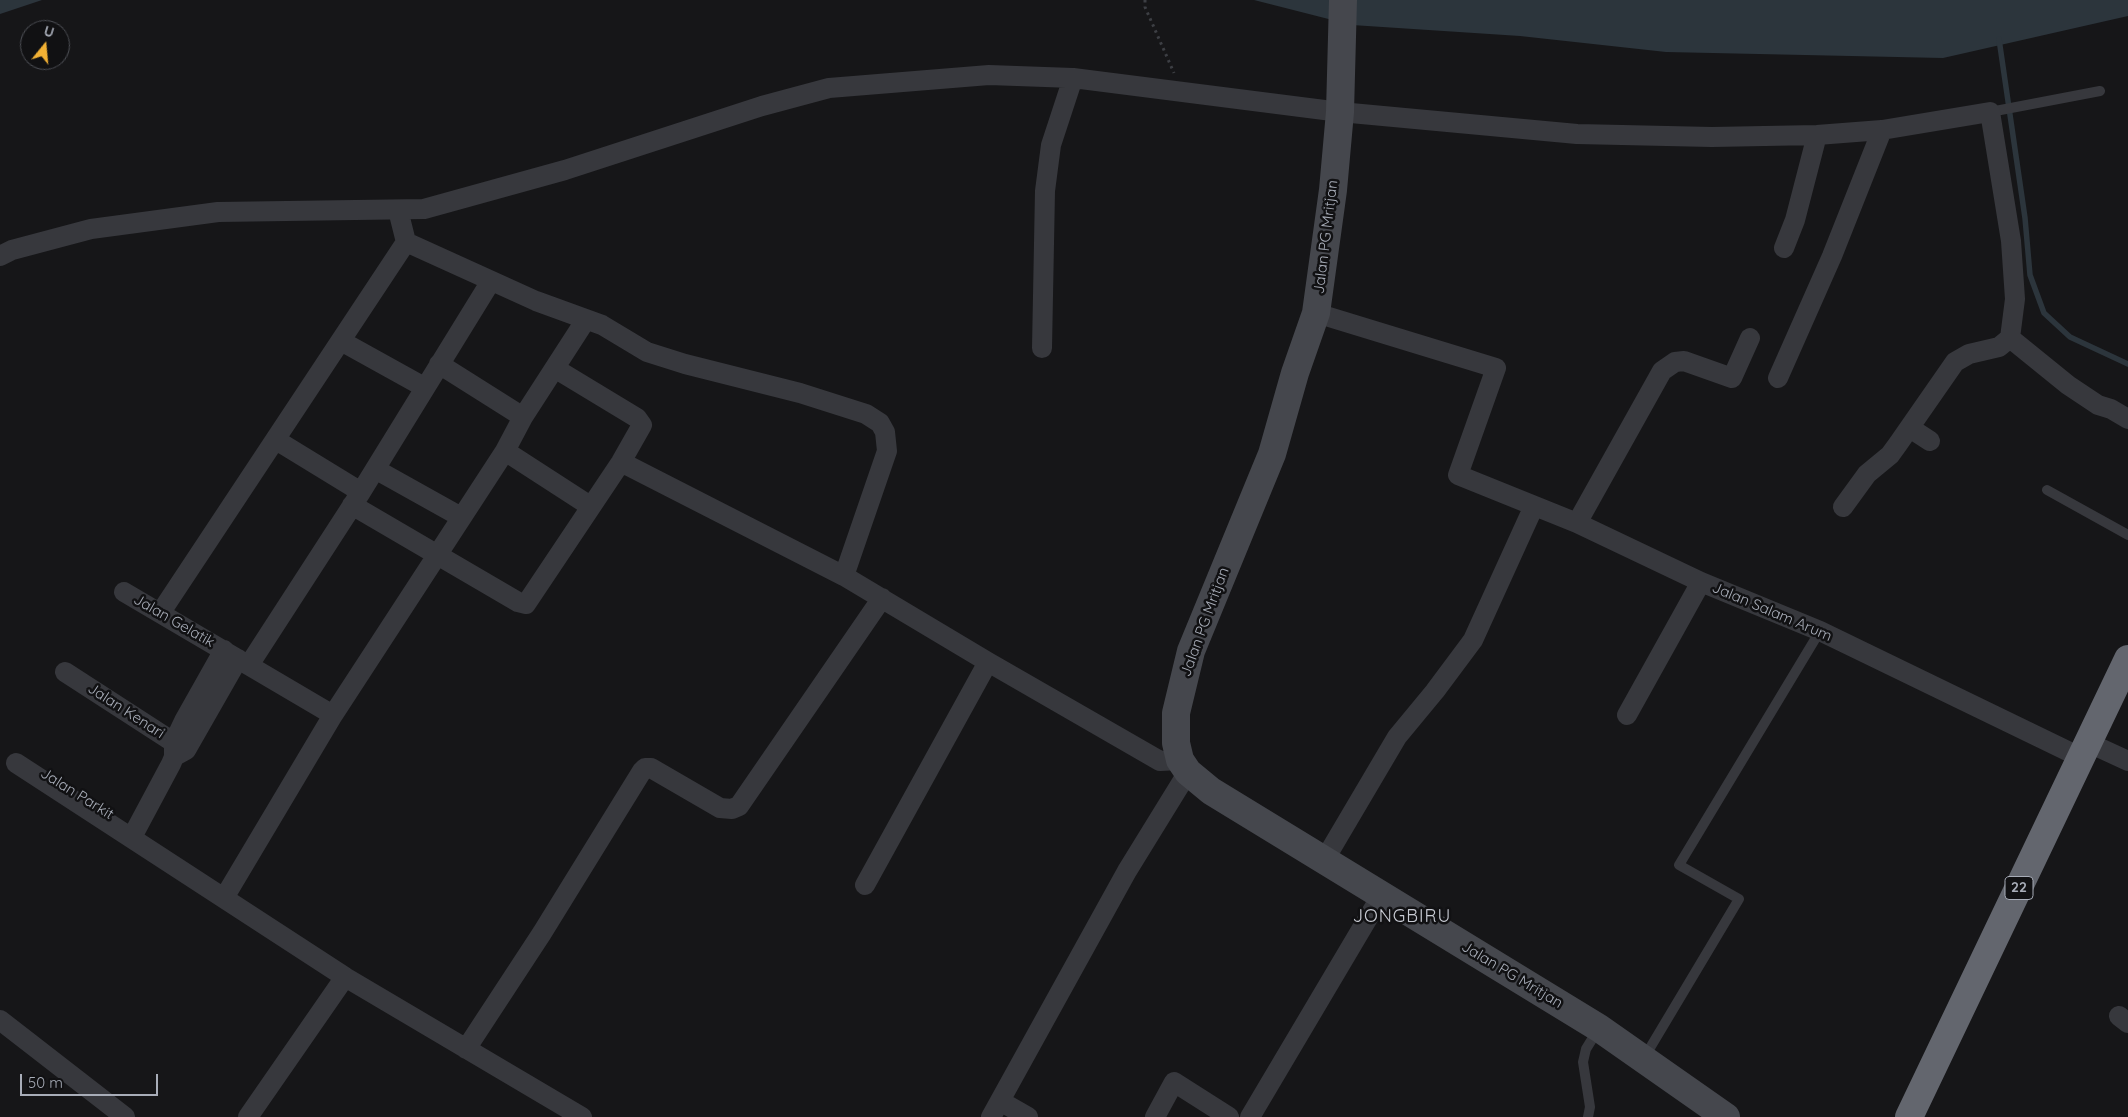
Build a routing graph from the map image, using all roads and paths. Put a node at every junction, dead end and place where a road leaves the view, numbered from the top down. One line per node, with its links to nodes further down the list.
1 (1145, 0): 5 (path)
2 (1342, 0): 6 (main road, Jalan PG Mritjan)
3 (1073, 78): 5 (street); 10 (street); 20 (street)
4 (2100, 91): 7 (lane)
5 (1182, 92): 6 (street)
6 (1340, 105): 9 (street); 15 (main road, Jalan PG Mritjan)
7 (1990, 112): 8 (street); 18 (street)
8 (1882, 130): 9 (street); 23 (street)
9 (1817, 135): 12 (street)
10 (398, 210): 11 (street); 13 (street)
11 (406, 242): 14 (street); 19 (street)
12 (1784, 248)
13 (0, 256)
14 (491, 281): 16 (street); 21 (street)
15 (1316, 313): 36 (street, Jalan Salam Arum); 58 (main road, Jalan PG Mritjan)
16 (585, 321): 22 (street); 42 (street)
17 (1750, 338): 39 (street)
18 (2010, 338): 26 (street); 27 (street)
19 (341, 340): 24 (street); 28 (street)
20 (1042, 348)
21 (439, 364): 24 (street); 25 (street)
22 (556, 369): 25 (street); 31 (street)
23 (1778, 378)
24 (424, 387): 32 (street)
25 (523, 417): 30 (street)
26 (2128, 419)
27 (1910, 428): 29 (street); 37 (street)
28 (276, 440): 34 (street); 46 (street)
29 (1930, 441)
30 (505, 451): 35 (street); 38 (street)
31 (621, 462): 35 (street); 42 (street)
32 (375, 469): 34 (street); 38 (street)
33 (2047, 490): 40 (lane)
34 (356, 498): 41 (street); 48 (street)
35 (590, 506): 41 (street)
36 (1534, 506): 39 (street, Jalan Salam Arum); 60 (street)
37 (1843, 507)
38 (461, 517): 41 (street)
39 (1577, 523): 43 (street, Jalan Salam Arum)
40 (2128, 535)
41 (437, 553): 52 (street)
42 (844, 576): 45 (street)
43 (1701, 582): 47 (street, Jalan Salam Arum); 53 (street)
44 (124, 592): 46 (street, Jalan Gelatik)
45 (882, 598): 50 (street); 67 (street)
46 (161, 612): 48 (street, Jalan Gelatik)
47 (1820, 631): 55 (street, Jalan Salam Arum); 68 (lane)
48 (237, 658): 52 (street, Jalan Gelatik); 54 (street)
49 (2128, 659): 55 (highway, 22)
50 (988, 662): 58 (street); 61 (street)
51 (65, 672): 54 (street, Jalan Kenari)
52 (333, 715): 63 (street)
53 (1626, 715)
54 (178, 750): 59 (street)
55 (2085, 750): 57 (street, Jalan Salam Arum); 79 (highway, 22)
56 (18, 760): 59 (street)
57 (2128, 761)
58 (1184, 766): 60 (main road, Jalan PG Mritjan); 69 (street)
59 (134, 834): 63 (street)
60 (1325, 859): 62 (main road, Jalan PG Mritjan)
61 (865, 885)
62 (1381, 896): 66 (main road, Jalan PG Mritjan); 76 (street)
63 (224, 898): 64 (street)
64 (346, 977): 67 (street); 71 (street)
65 (0, 1020): 70 (street)
66 (1598, 1028): 68 (main road, Jalan PG Mritjan); 77 (lane)
67 (466, 1048): 72 (street)
68 (1643, 1059): 78 (main road, Jalan PG Mritjan)
69 (995, 1109): 73 (street)
70 (125, 1117)
71 (248, 1117)
72 (582, 1117)
73 (1028, 1117)
74 (1155, 1117): 75 (street)
75 (1230, 1117)
76 (1250, 1117)
77 (1588, 1117)
78 (1726, 1117)
79 (1909, 1117)

